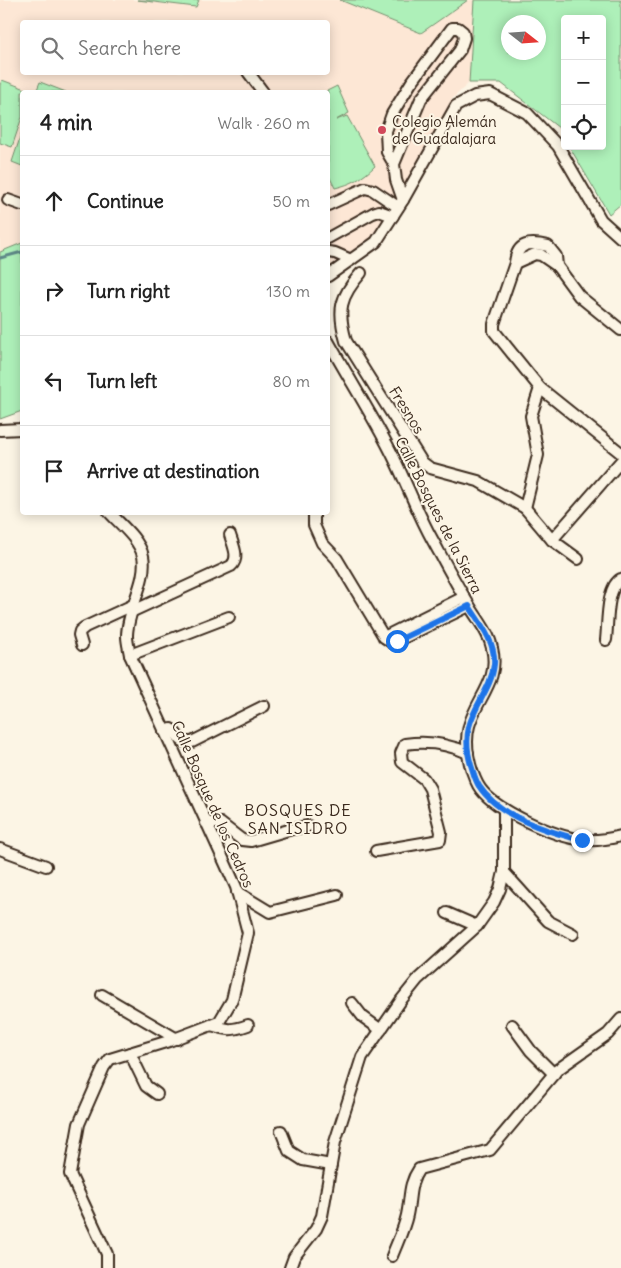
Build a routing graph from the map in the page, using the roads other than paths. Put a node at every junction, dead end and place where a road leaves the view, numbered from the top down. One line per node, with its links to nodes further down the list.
1 (250, 75): 2 (street)
2 (261, 90)
3 (394, 164): 3 (street); 7 (street)
4 (8, 200): 6 (street)
5 (330, 204): 7 (street)
6 (20, 205)
7 (398, 208): 8 (street); 9 (street); 11 (street)
8 (330, 237)
9 (621, 238)
10 (330, 252): 11 (street)
11 (351, 260): 13 (street)
12 (361, 273): 21 (street, Fresnos)
13 (330, 275)
14 (621, 330): 16 (street)
15 (330, 345): 28 (street, Calle Bosques de la Sierra)
16 (540, 388): 19 (street); 21 (street)
17 (20, 429): 18 (street)
18 (0, 430)
19 (621, 453)
20 (621, 461): 25 (street)
21 (525, 508): 25 (street, Fresnos)
22 (112, 515): 29 (street, Calle Bosque de los Cedros)
23 (314, 515): 28 (street)
24 (230, 535): 29 (street)
25 (552, 540): 26 (street, Fresnos)
26 (578, 559)
27 (621, 579): 31 (street)
28 (466, 601): 36 (street, Calle Bosques de la Sierra)
29 (132, 609): 32 (street); 33 (street, Calle Bosque de los Cedros)
30 (229, 617): 33 (street)
31 (606, 640)
32 (82, 645)
33 (130, 655): 35 (street, Calle Bosque de los Cedros)
34 (264, 706): 35 (street)
35 (164, 731): 38 (street, Calle Bosque de los Cedros)
36 (468, 753): 37 (street, Calle Bosques de la Sierra); 42 (street)
37 (504, 809): 40 (street, Calle Bosques de la Sierra); 44 (street)
38 (206, 823): 39 (street); 45 (street, Calle Bosque de los Cedros)
39 (308, 826)
40 (621, 836)
41 (0, 849): 43 (street)
42 (376, 850)
43 (46, 866)
44 (504, 872): 48 (street); 49 (street)
45 (237, 892): 46 (street); 53 (street, Calle Bosque de los Cedros)
46 (336, 895)
47 (447, 912): 48 (street)
48 (477, 926): 56 (street)
49 (572, 934)
50 (102, 995): 57 (street)
51 (352, 1002): 56 (street)
52 (621, 1019): 59 (street)
53 (211, 1025): 54 (street); 57 (street, Calle Bosque de los Cedros)
54 (248, 1025)
55 (512, 1025): 59 (street)
56 (381, 1030): 62 (street)
57 (177, 1038): 58 (street, Calle Bosque de los Cedros)
58 (130, 1053): 60 (street); 64 (street, Calle Bosque de los Cedros)
59 (554, 1074): 63 (street)
60 (157, 1094)
61 (281, 1131): 62 (street)
62 (331, 1165): 65 (street)
63 (392, 1256)
64 (107, 1268)
65 (290, 1268)

